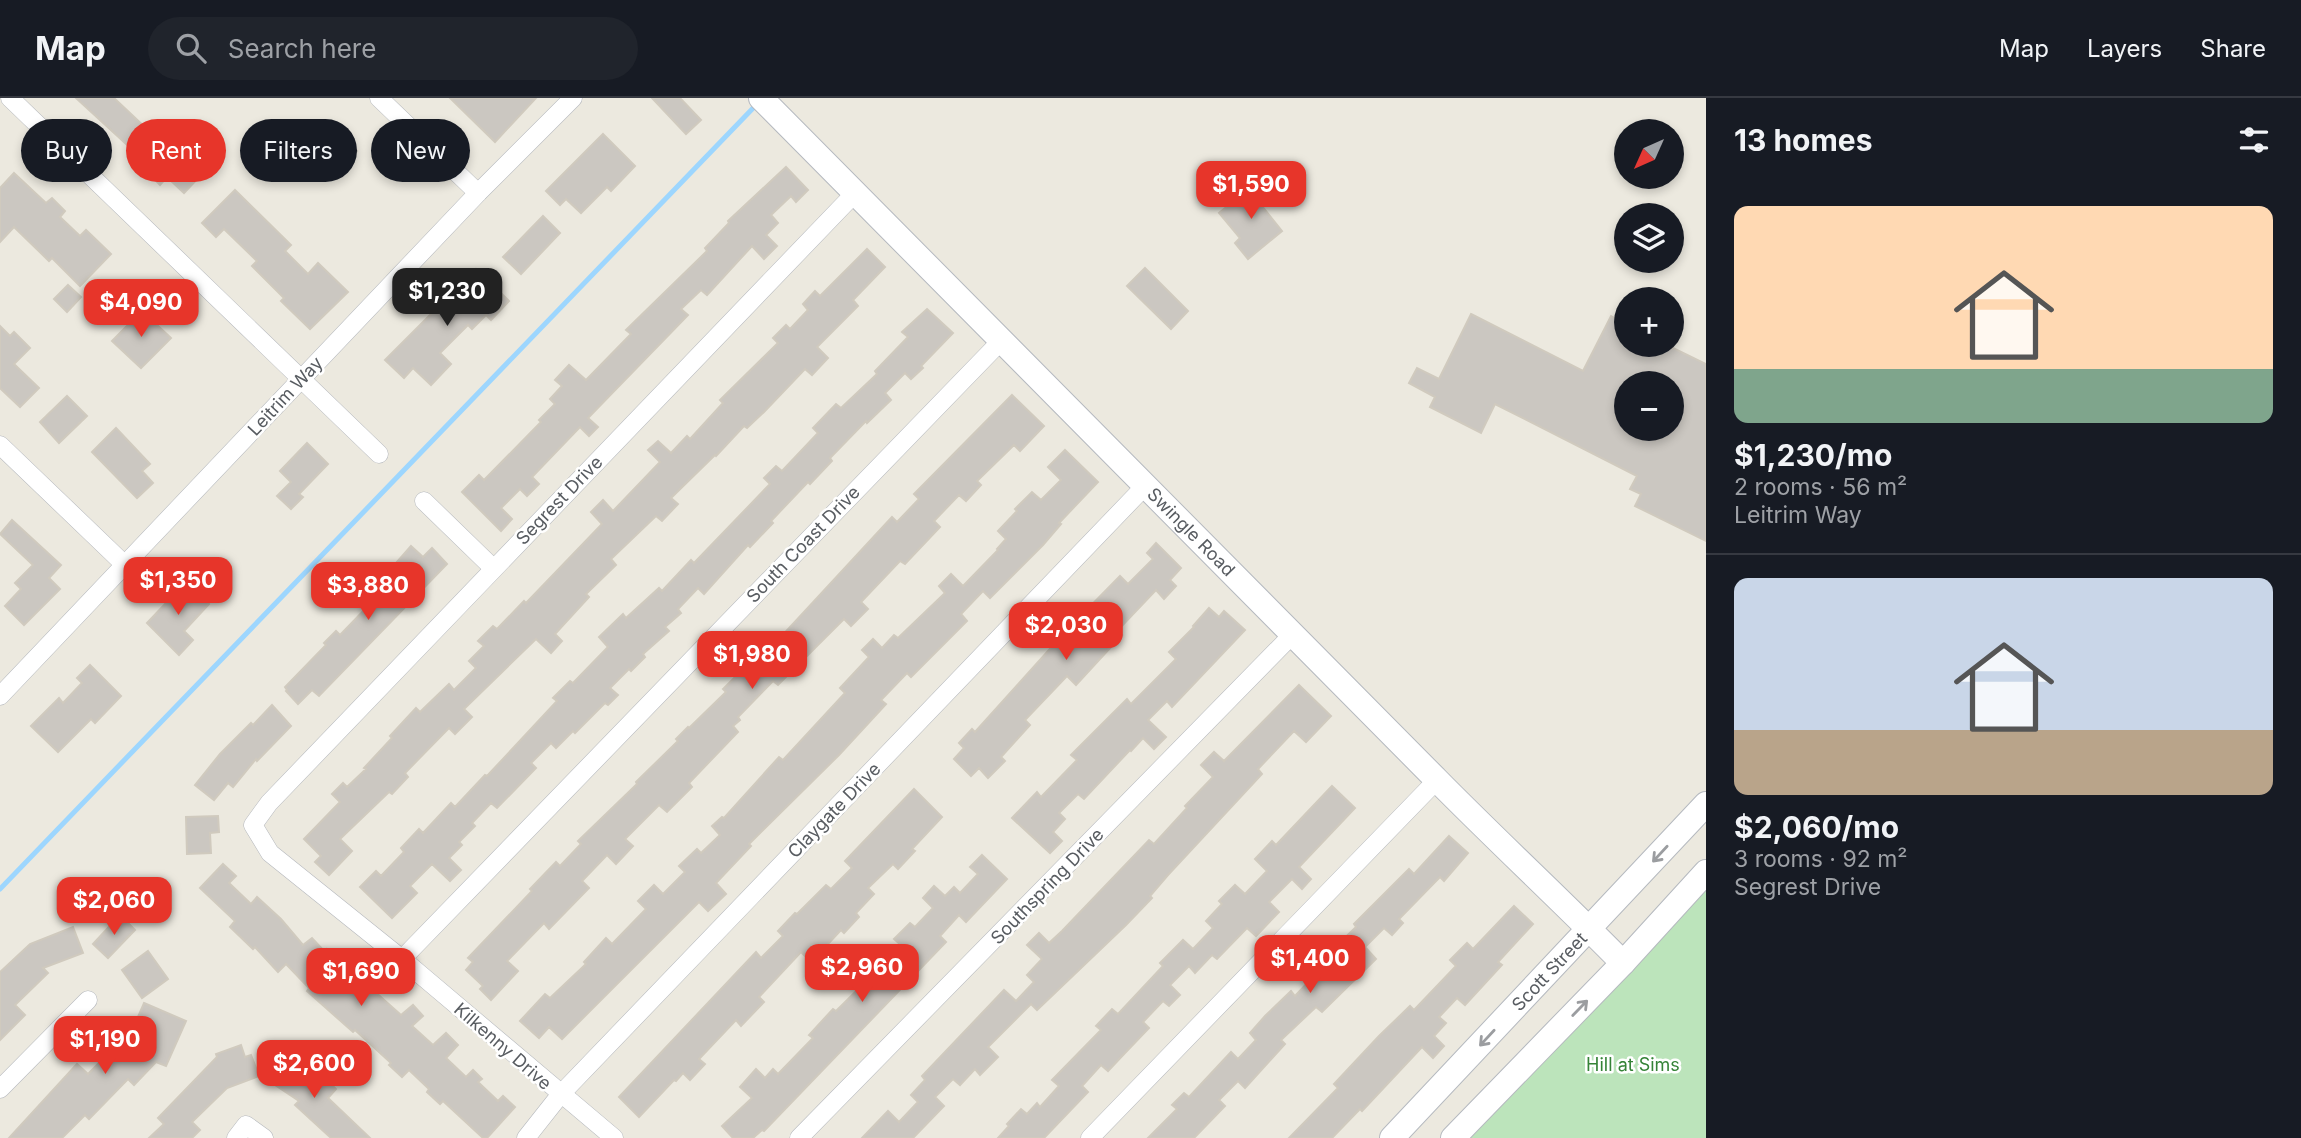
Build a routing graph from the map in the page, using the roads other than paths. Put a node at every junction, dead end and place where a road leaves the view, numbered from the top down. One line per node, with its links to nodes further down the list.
1 (10, 98): 8 (street)
2 (379, 98): 6 (street)
3 (573, 98): 6 (street, Leitrim Way)
4 (768, 105): 5 (street, Swingle Road)
5 (856, 192): 7 (street, Swingle Road); 14 (street, Segrest Drive)
6 (478, 193): 8 (street, Leitrim Way)
7 (1001, 341): 11 (street, Swingle Road); 22 (street, South Coast Drive)
8 (301, 379): 10 (street); 13 (street, Leitrim Way)
9 (0, 444): 13 (street)
10 (379, 454)
11 (1146, 485): 15 (street, Swingle Road); 26 (street, Claygate Drive)
12 (424, 501): 14 (street)
13 (125, 565): 16 (street, Leitrim Way)
14 (493, 568): 19 (street, Segrest Drive)
15 (1294, 633): 17 (street, Swingle Road); 31 (street, Southspring Drive)
16 (0, 696)
17 (1437, 780): 21 (street, Swingle Road); 32 (street)
18 (1706, 804): 21 (street, Scott Street, one-way to 21)
19 (264, 810): 22 (street, Kilkenny Drive)
20 (1706, 872): 23 (street)
21 (1590, 929): 23 (street, Swingle Road); 33 (street, Scott Street, one-way to 33)
22 (402, 959): 26 (street, Kilkenny Drive)
23 (1623, 964): 34 (street, one-way to 23)
24 (88, 1000): 25 (street)
25 (0, 1089)
26 (560, 1094): 29 (street, Claygate Drive); 30 (street, Kilkenny Drive)
27 (236, 1138): 28 (street)
28 (264, 1138)
29 (526, 1138)
30 (614, 1138)
31 (799, 1138)
32 (1090, 1138)
33 (1392, 1138)
34 (1453, 1138)

